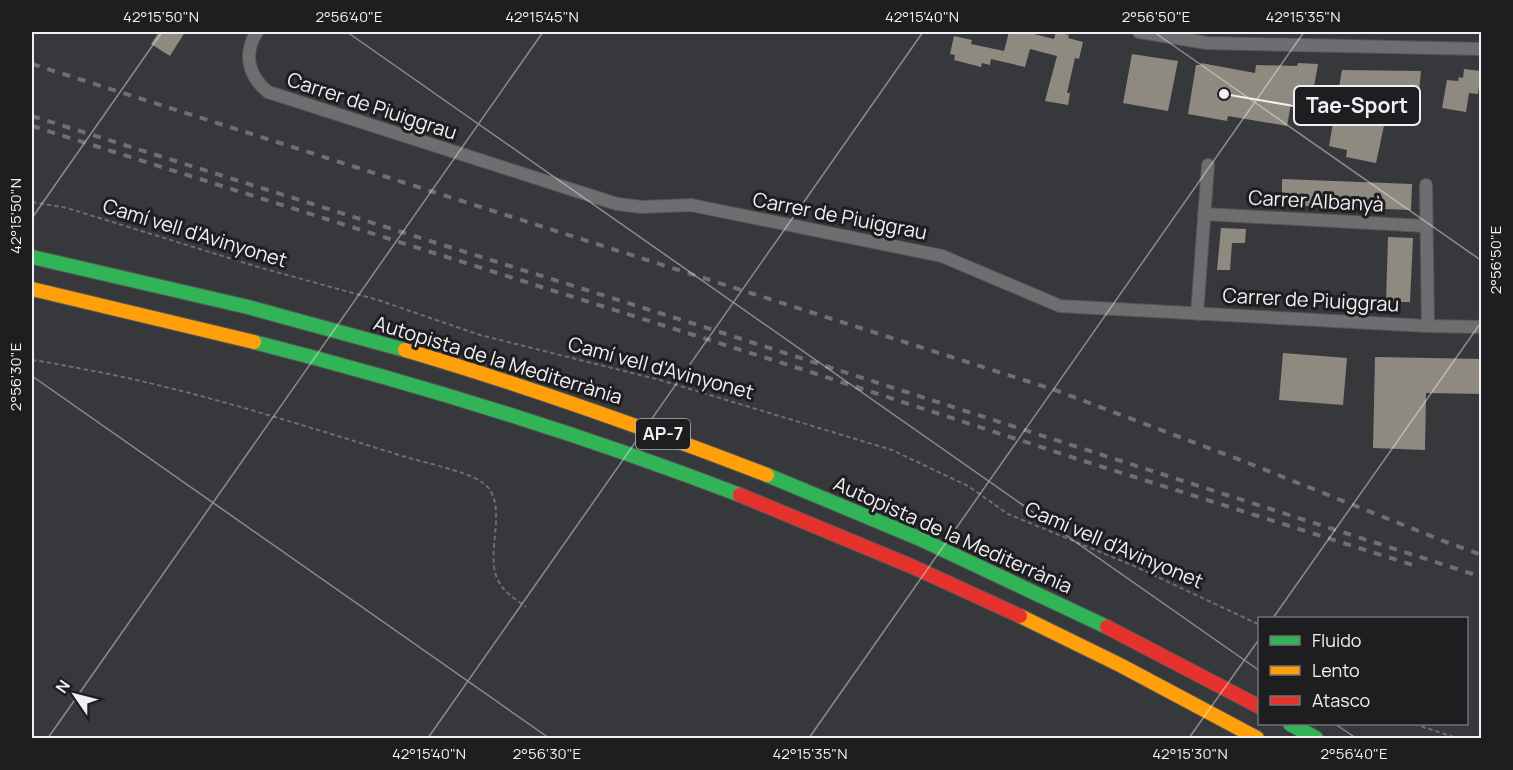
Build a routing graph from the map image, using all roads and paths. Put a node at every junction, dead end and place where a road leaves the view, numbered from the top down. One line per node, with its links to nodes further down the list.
1 (257, 32): 12 (street, Carrer de Piuiggrau)
2 (1139, 32): 3 (street)
3 (1208, 37): 4 (street)
4 (1482, 49)
5 (1208, 165): 8 (street)
6 (1426, 185): 9 (street)
7 (32, 202): 17 (path, Camí vell d'Avinyonet)
8 (1204, 214): 9 (street, Carrer Albanyà); 12 (street)
9 (1426, 226): 13 (street)
10 (32, 257): 18 (highway, Autopista de la Mediterrània / AP-7)
11 (32, 289): 21 (highway, AP-7)
12 (1197, 314): 13 (street, Carrer de Piuiggrau)
13 (1428, 326): 14 (street, Carrer de Piuiggrau)
14 (1482, 327)
15 (32, 360): 16 (path)
16 (526, 607)
17 (1258, 624)
18 (1258, 706)
19 (1293, 725): 22 (highway)
20 (1420, 725): 23 (path)
21 (1257, 738)
22 (1316, 738)
23 (1457, 738)

